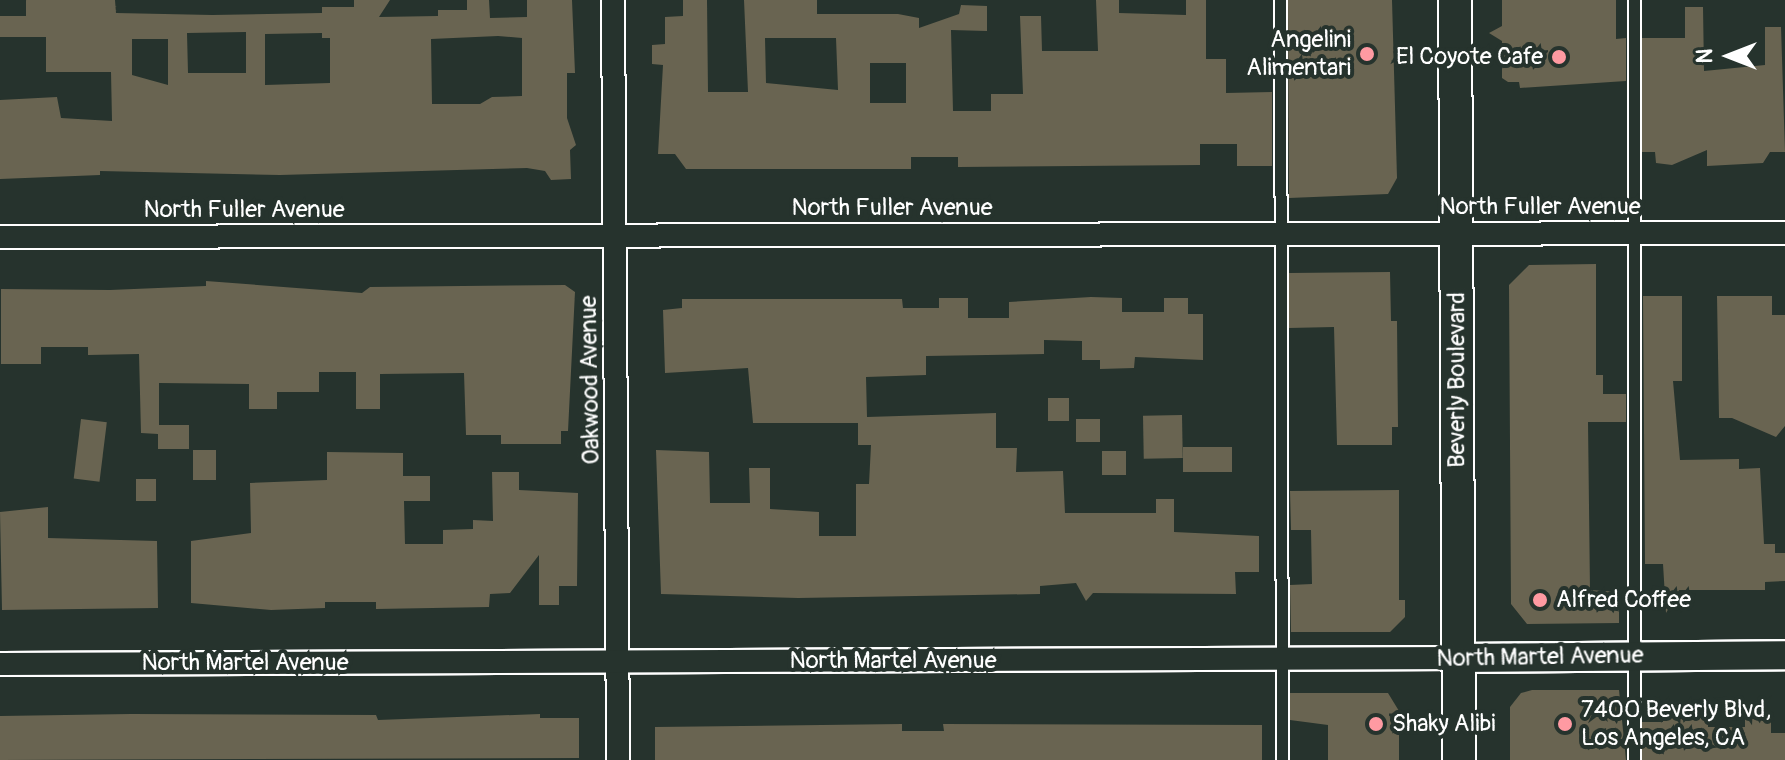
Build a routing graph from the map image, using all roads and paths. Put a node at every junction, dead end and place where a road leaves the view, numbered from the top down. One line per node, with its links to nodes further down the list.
1 (613, 0): 9 (street, Oakwood Avenue)
2 (1280, 0): 5 (lane)
3 (1455, 0): 6 (main road, Beverly Boulevard)
4 (1634, 0): 7 (lane)
5 (1281, 233): 6 (street, North Fuller Avenue); 9 (street, North Fuller Avenue); 14 (lane)
6 (1456, 233): 7 (street, North Fuller Avenue); 13 (main road, Beverly Boulevard)
7 (1634, 233): 8 (street, North Fuller Avenue); 12 (lane)
8 (1785, 233)
9 (614, 235): 10 (street, North Fuller Avenue); 15 (street, Oakwood Avenue)
10 (0, 237)
11 (1785, 655): 12 (street, North Martel Avenue)
12 (1633, 656): 13 (street, North Martel Avenue); 20 (lane)
13 (1458, 658): 14 (street, North Martel Avenue); 19 (main road, Beverly Boulevard)
14 (1283, 659): 15 (street, North Martel Avenue); 18 (lane)
15 (619, 663): 16 (street, North Martel Avenue); 17 (street, Oakwood Avenue)
16 (0, 664)
17 (618, 760)
18 (1282, 760)
19 (1459, 760)
20 (1634, 760)

